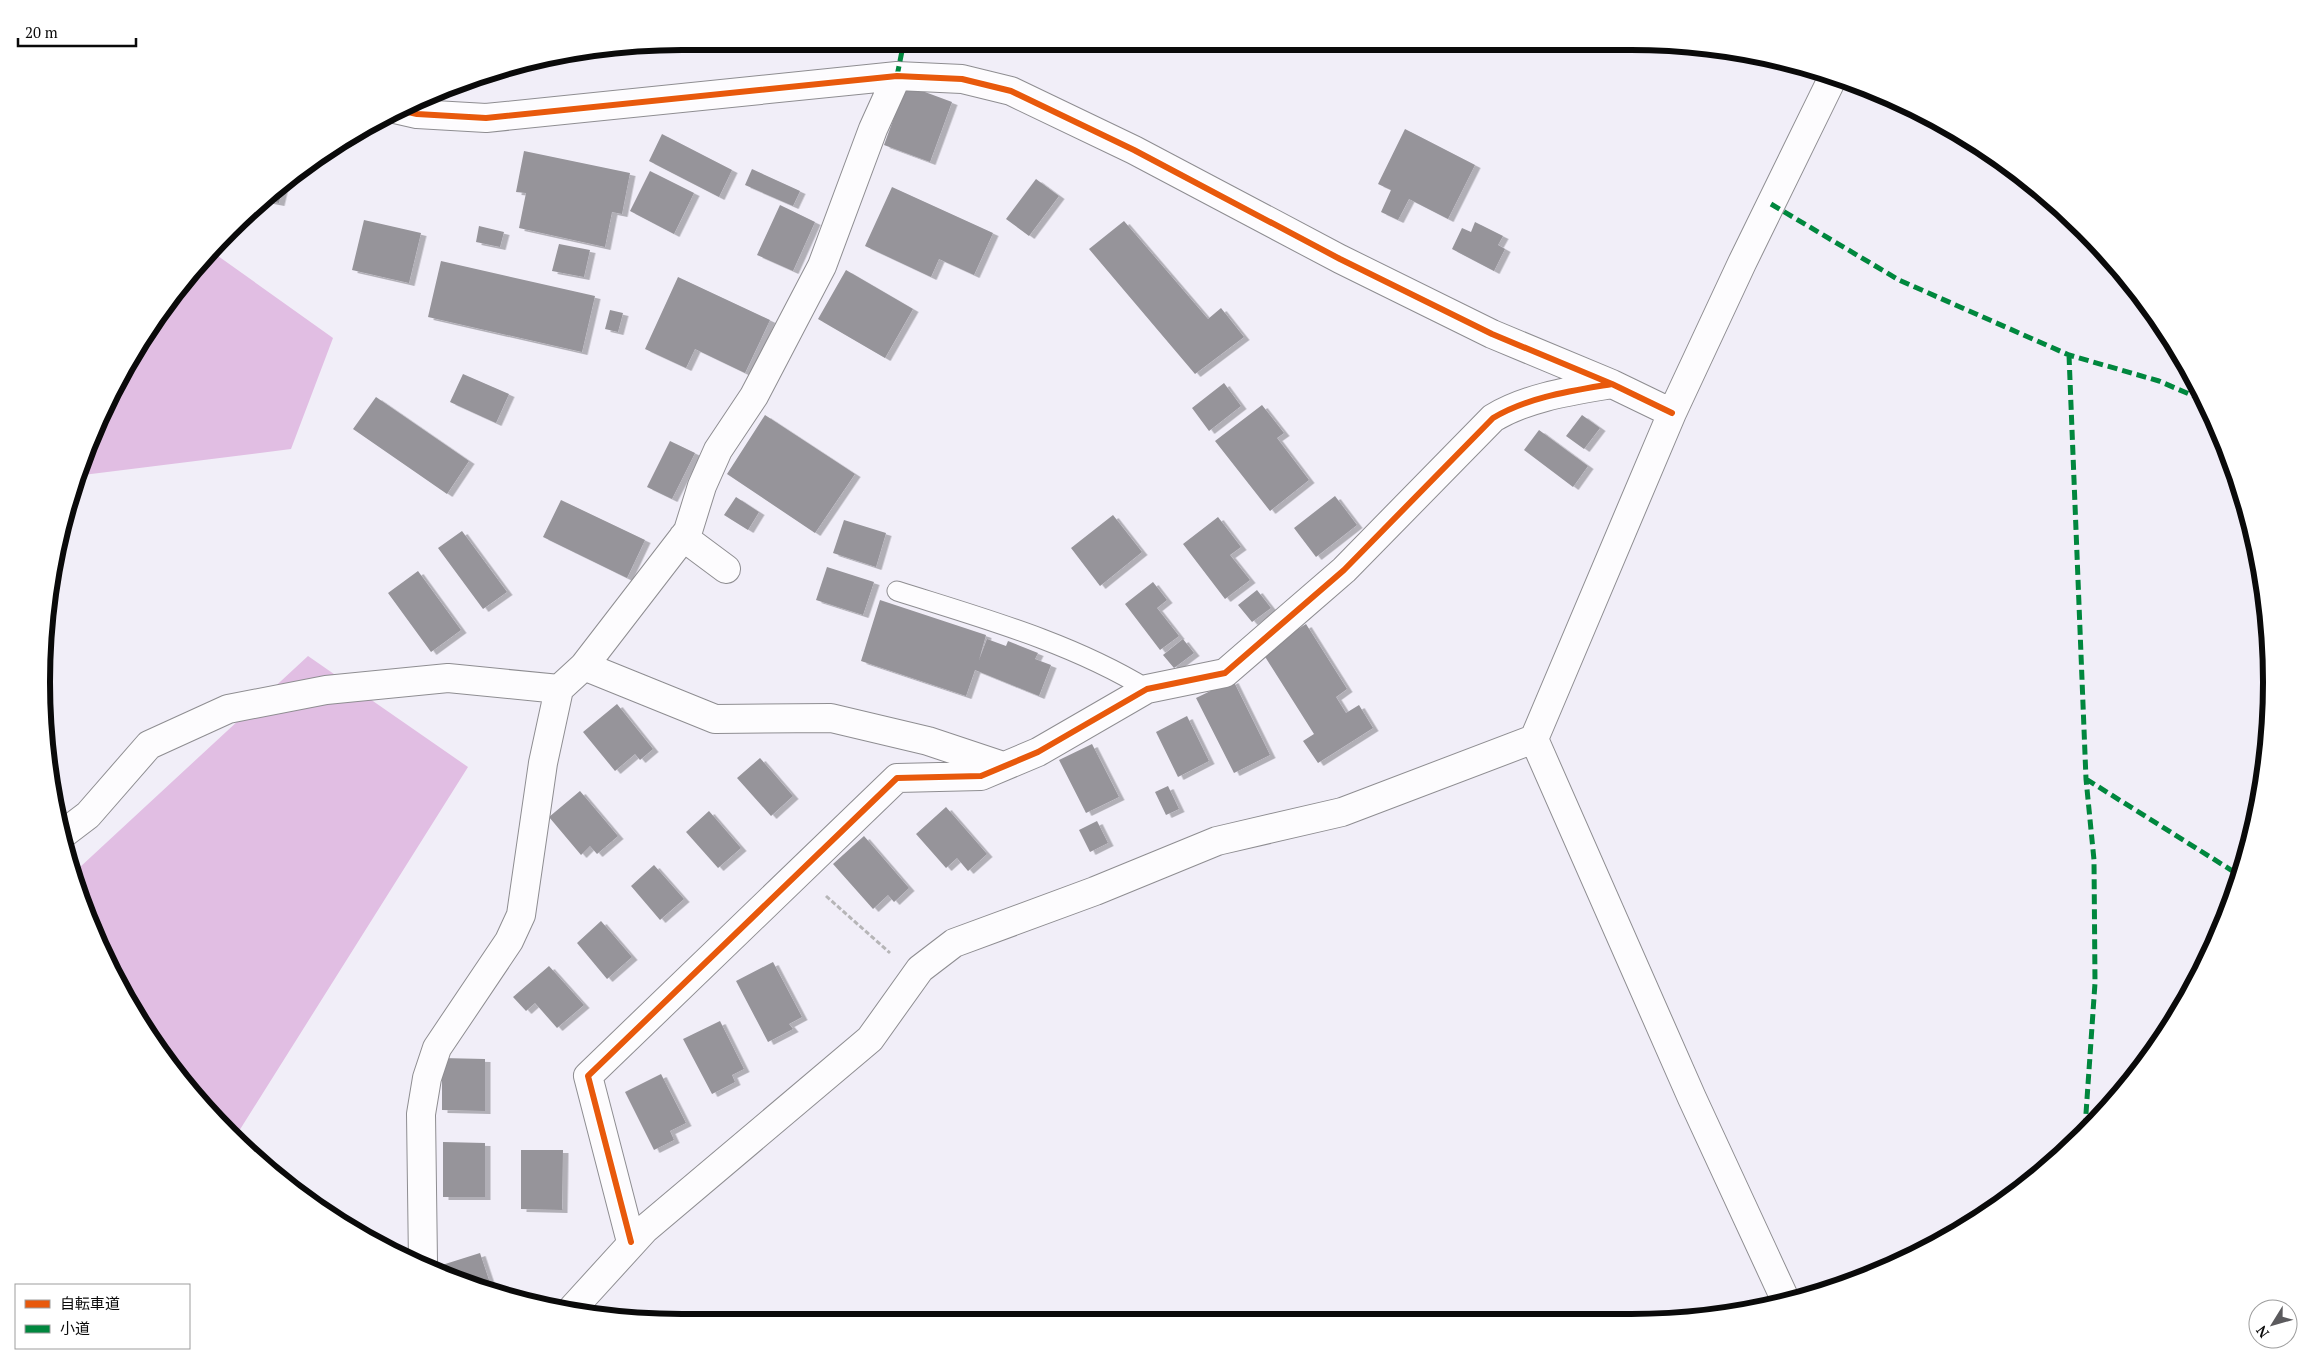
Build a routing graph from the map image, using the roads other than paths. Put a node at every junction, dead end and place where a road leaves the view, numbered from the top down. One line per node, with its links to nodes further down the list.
1 (897, 76): 3 (street); 4 (street); 6 (street)
2 (1830, 83): 5 (street)
3 (409, 112)
4 (1612, 384): 5 (street); 11 (street)
5 (1672, 414): 12 (street)
6 (683, 537): 7 (street); 9 (street)
7 (726, 569)
8 (897, 591): 11 (lane)
9 (584, 666): 10 (street); 13 (street)
10 (559, 689): 14 (street); 16 (street)
11 (1147, 689): 13 (street)
12 (1534, 739): 15 (street); 17 (street)
13 (1004, 766): 15 (street)
14 (68, 830)
15 (631, 1242): 18 (street)
16 (423, 1258)
17 (1783, 1295)
18 (576, 1305)

